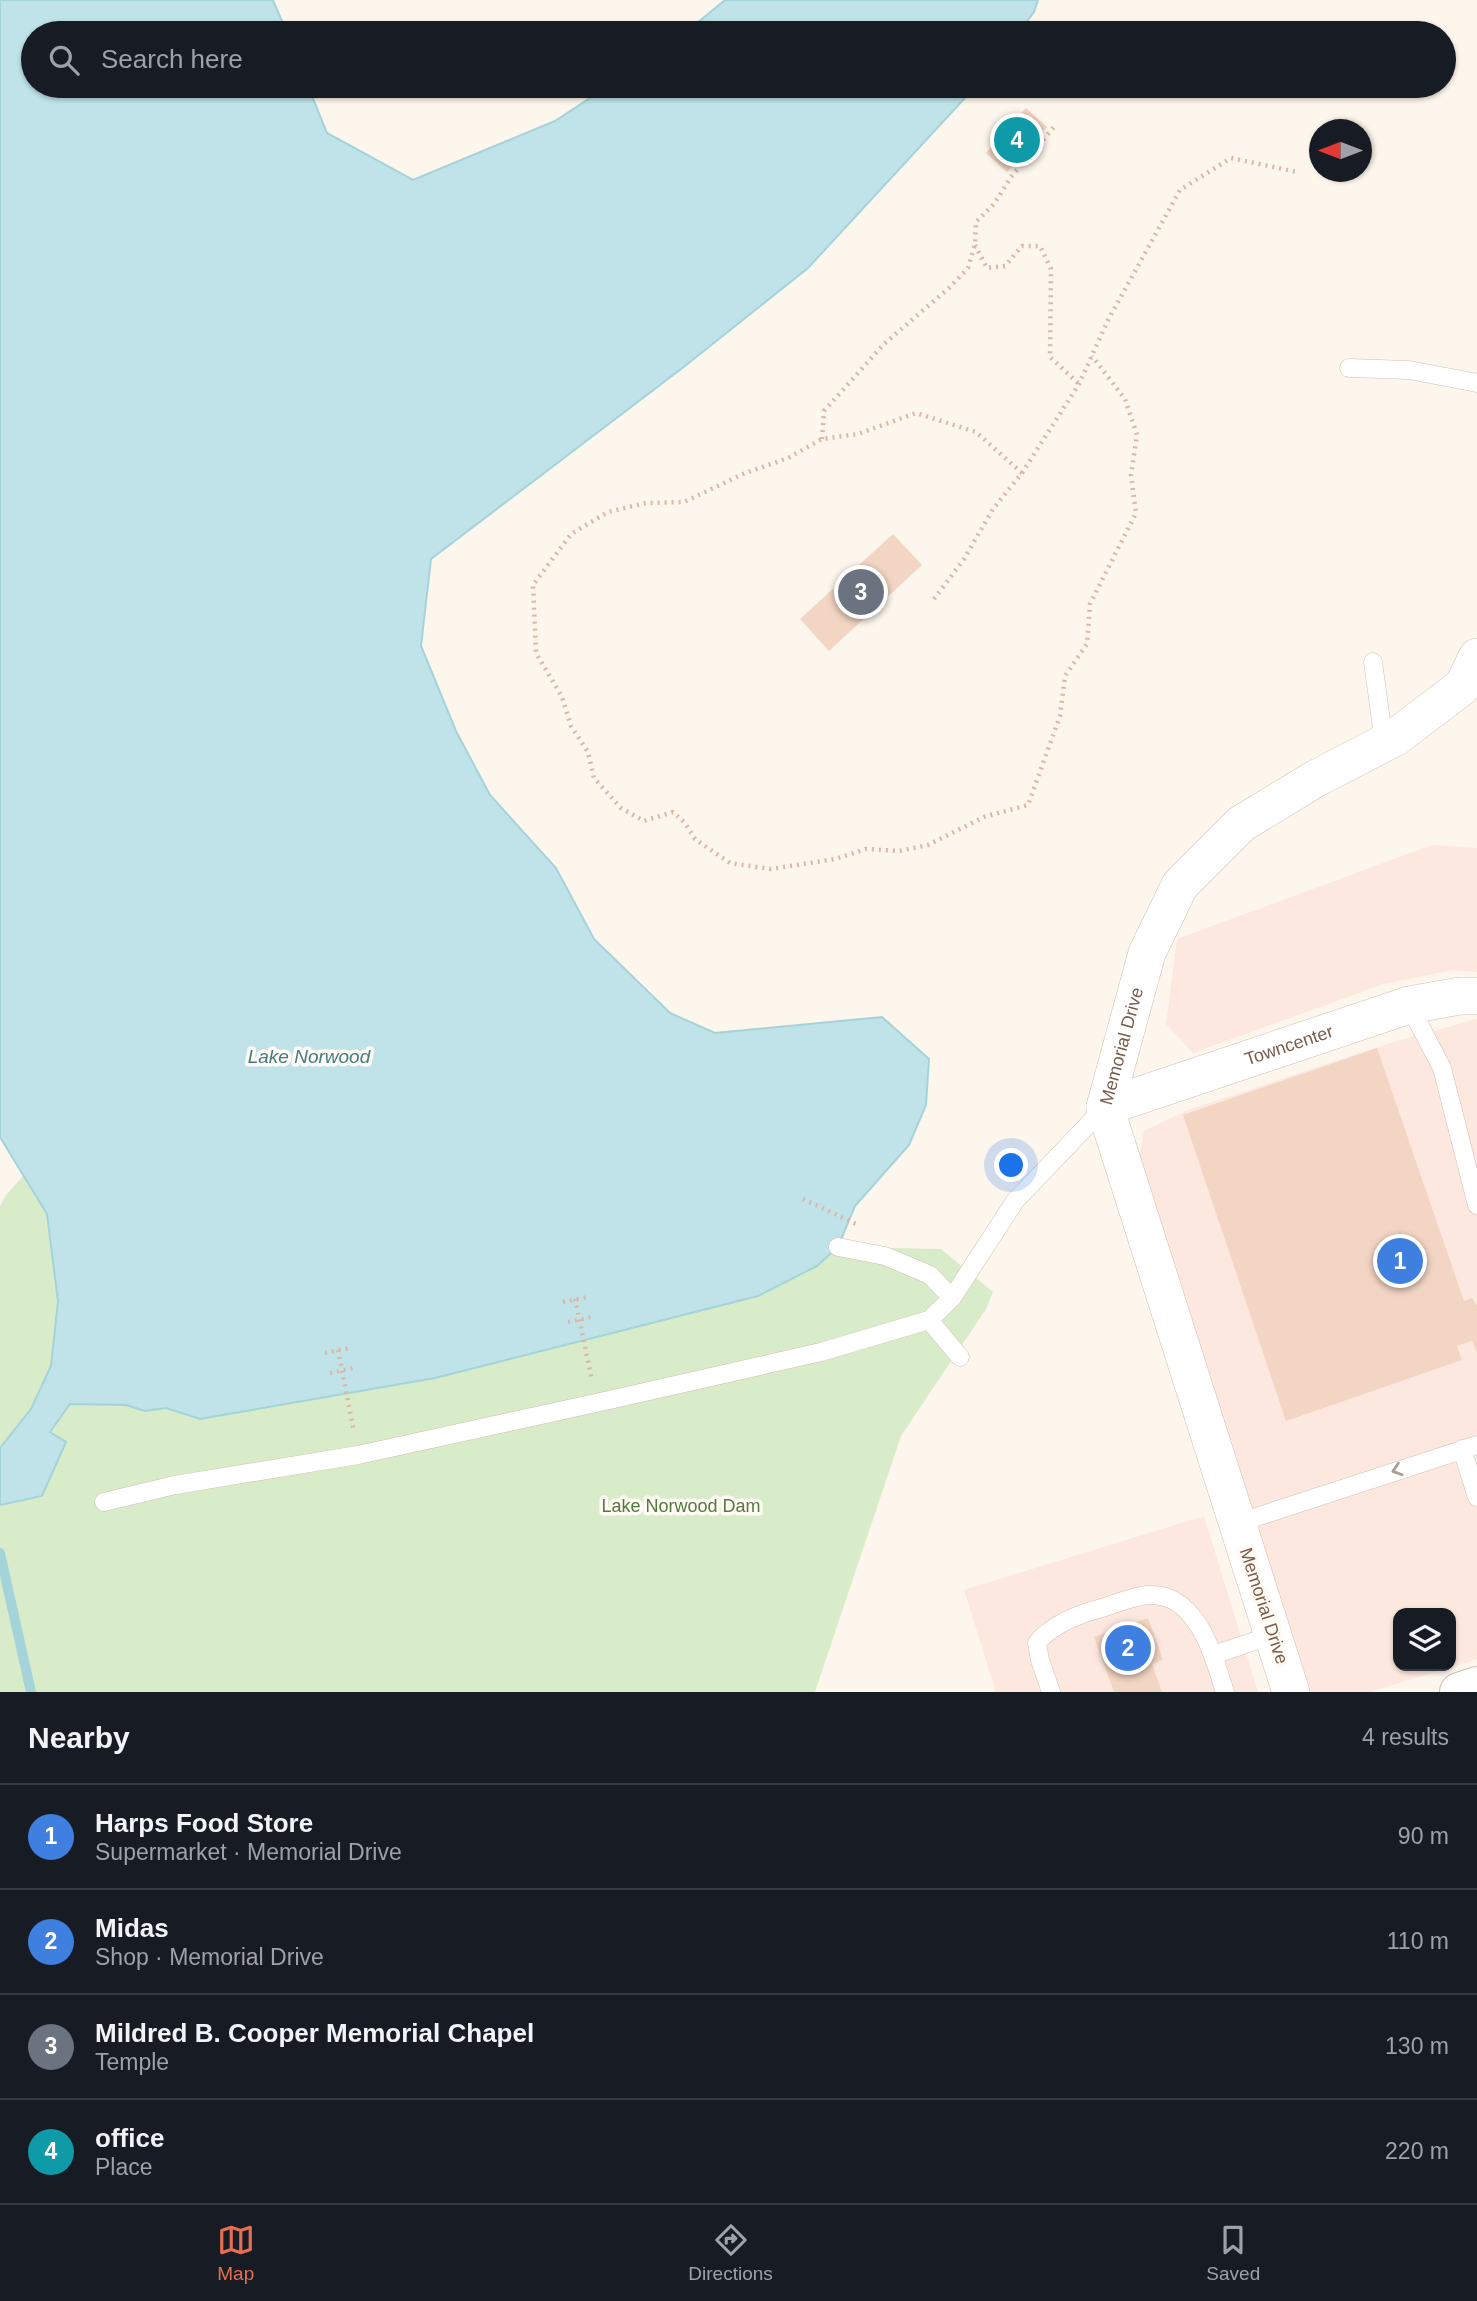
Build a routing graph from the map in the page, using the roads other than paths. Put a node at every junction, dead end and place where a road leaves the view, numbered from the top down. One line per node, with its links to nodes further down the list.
1 (1349, 368): 2 (lane)
2 (1477, 383)
3 (1477, 657): 5 (street, Memorial Drive)
4 (1373, 662): 5 (lane)
5 (1384, 743): 8 (street, Memorial Drive)
6 (1477, 996): 7 (street, Towncenter)
7 (1409, 1005): 8 (street, Towncenter); 9 (lane)
8 (1105, 1107): 12 (lane); 18 (street, Memorial Drive)
9 (1469, 1142): 10 (lane)
10 (1477, 1205)
11 (838, 1247): 12 (lane)
12 (952, 1298): 13 (lane)
13 (929, 1320): 14 (lane); 17 (lane)
14 (960, 1357)
15 (1470, 1447): 16 (lane); 18 (lane, one-way to 18)
16 (1477, 1497)
17 (104, 1502)
18 (1238, 1523): 19 (street, Memorial Drive)
19 (1273, 1635): 20 (lane); 24 (street, Memorial Drive)
20 (1213, 1656): 22 (lane); 23 (lane)
21 (1477, 1686): 25 (street)
22 (1051, 1692)
23 (1225, 1692)
24 (1291, 1692)
25 (1459, 1692)

